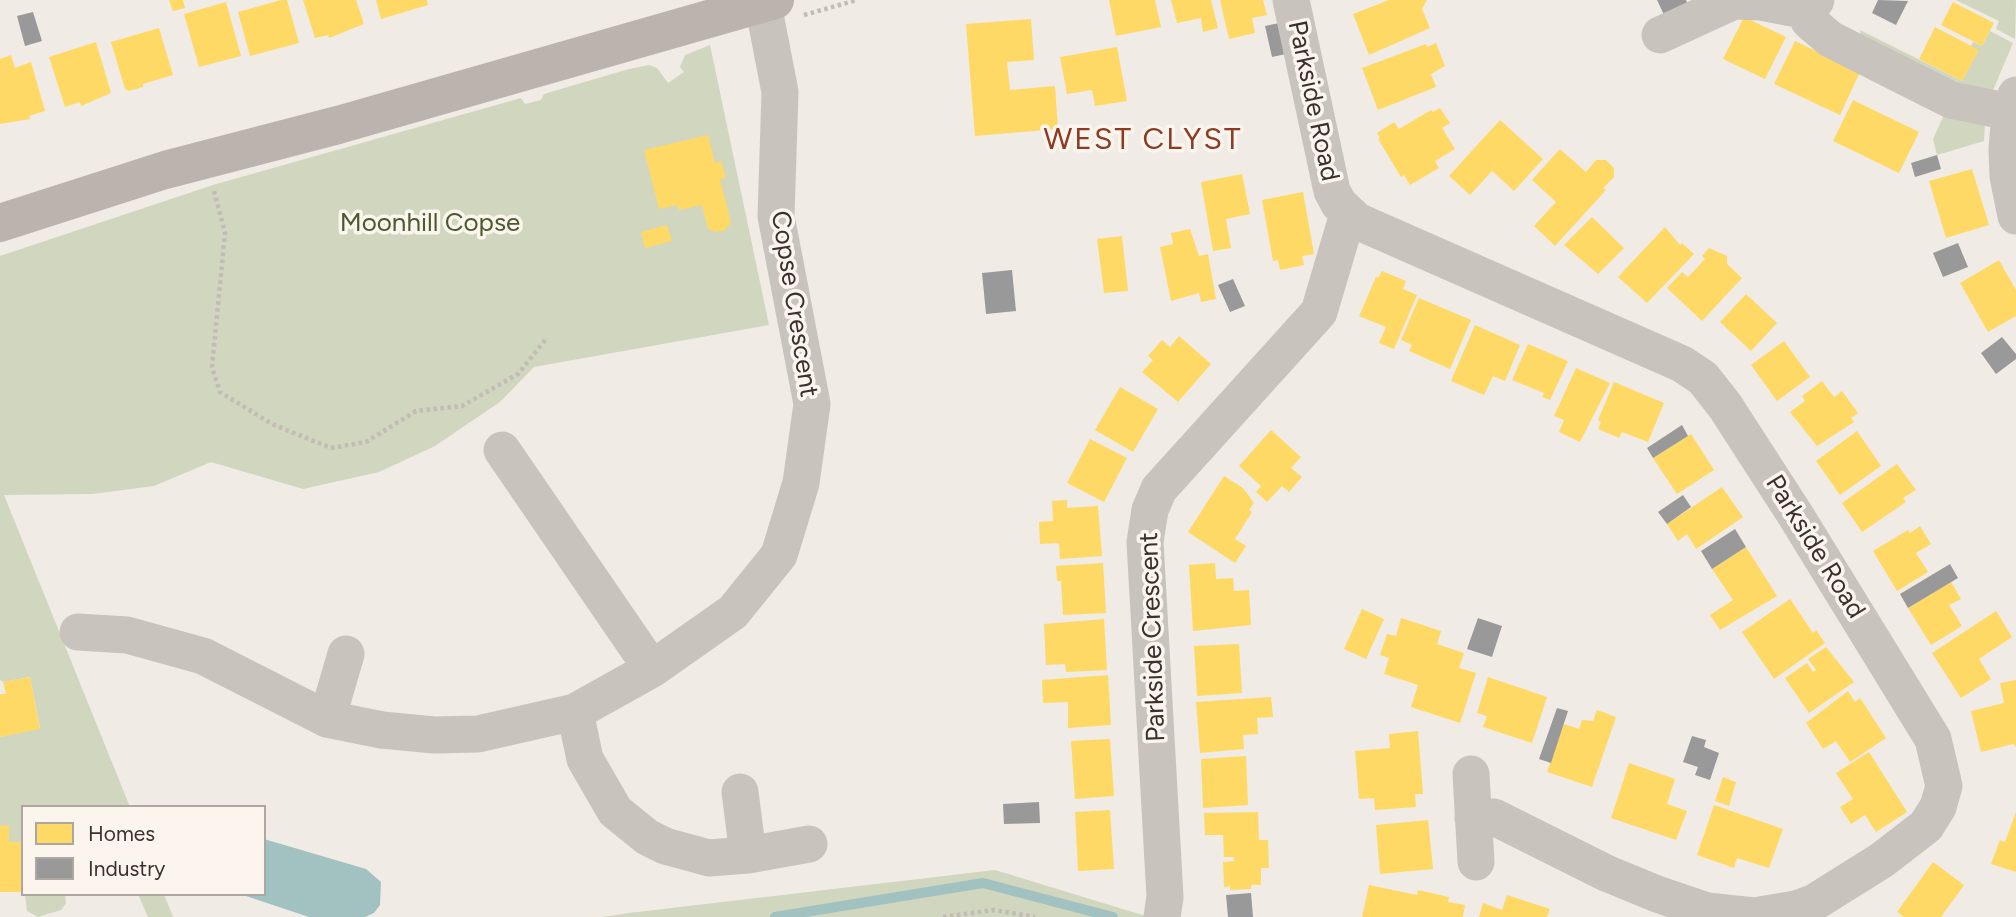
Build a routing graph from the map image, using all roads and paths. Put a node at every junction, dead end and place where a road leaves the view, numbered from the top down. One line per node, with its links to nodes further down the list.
1 (1291, 0): 7 (street, Parkside Road)
2 (769, 2): 6 (main road); 14 (street, Copse Crescent)
3 (1812, 6): 4 (street); 5 (street)
4 (1660, 35)
5 (2013, 104): 8 (street)
6 (205, 159): 9 (main road); 10 (path)
7 (1348, 214): 19 (street, Parkside Road); 25 (street, Parkside Crescent)
8 (2016, 216)
9 (0, 223)
10 (546, 339)
11 (502, 450): 14 (street)
12 (78, 632): 16 (street, Copse Crescent)
13 (346, 654): 16 (street)
14 (652, 669): 15 (street, Copse Crescent)
15 (575, 712): 16 (street, Copse Crescent); 21 (street)
16 (327, 719)
17 (1471, 774): 19 (street)
18 (740, 792): 21 (street)
19 (1473, 818): 22 (street)
20 (809, 844): 21 (street)
21 (748, 855)
22 (1476, 862)
23 (943, 917): 24 (path)
24 (1035, 917)
25 (1162, 917)

